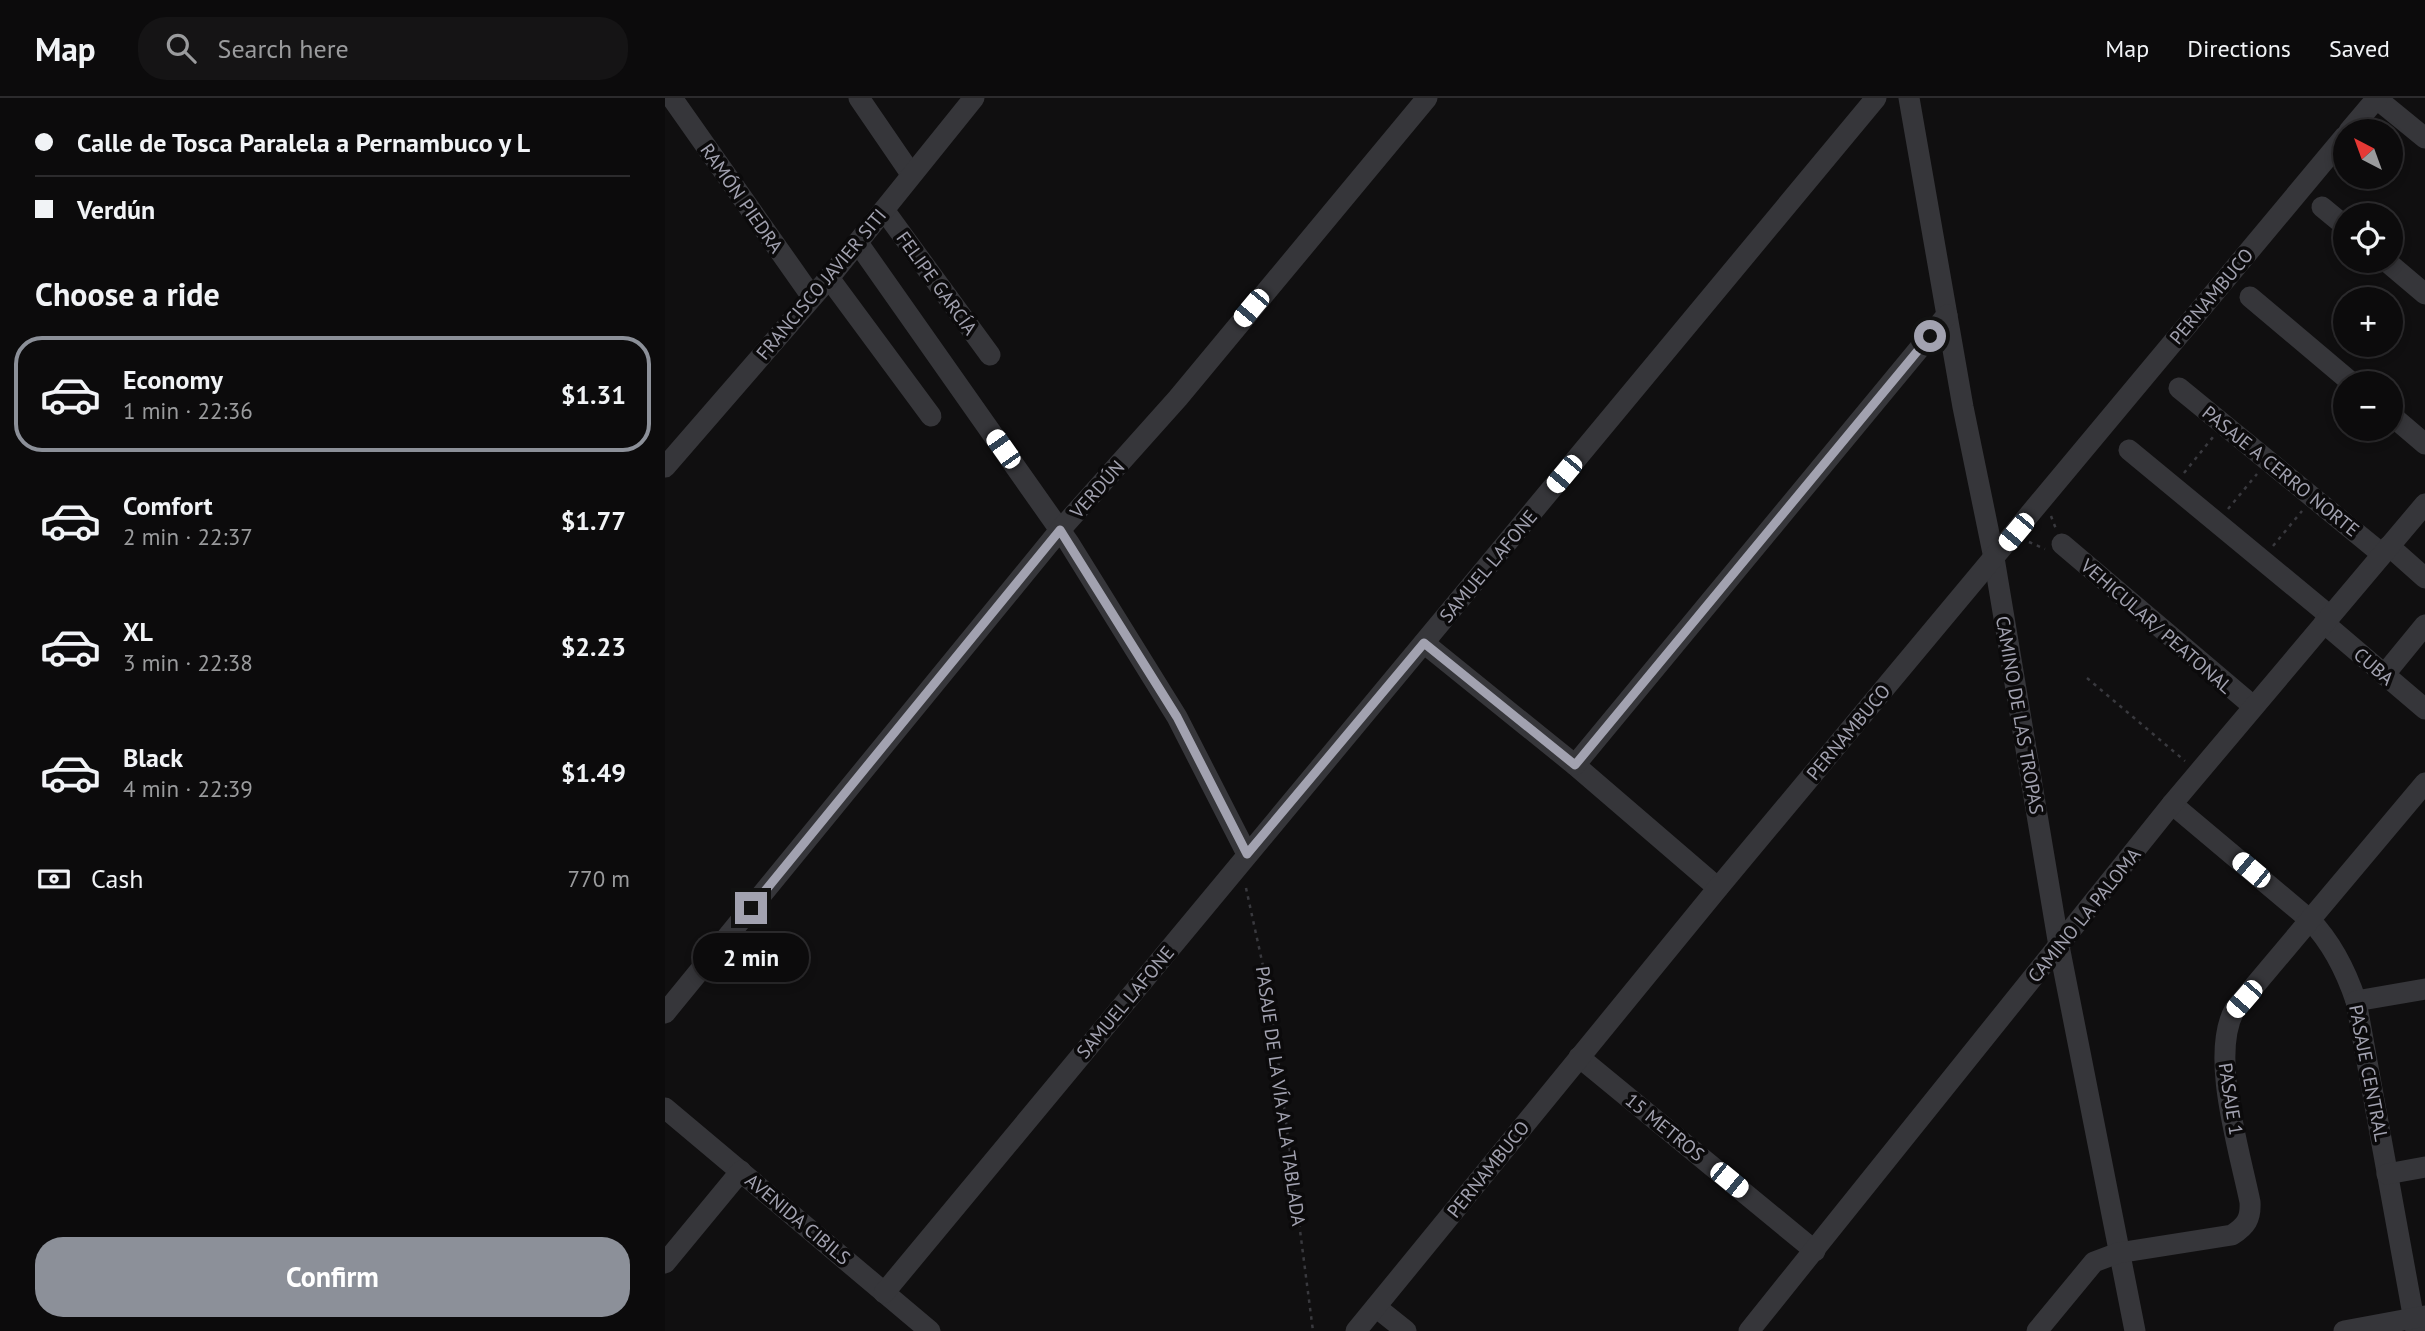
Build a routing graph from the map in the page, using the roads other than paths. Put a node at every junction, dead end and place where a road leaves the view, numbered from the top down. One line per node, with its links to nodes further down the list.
1 (672, 98): 19 (street, RAMÓN PIEDRA)
2 (859, 98): 11 (street)
3 (974, 98): 11 (street, FRANCISCO JAVIER SITI)
4 (1427, 98): 31 (street, VERDÚN)
5 (1875, 98): 38 (street, SAMUEL LAFONE)
6 (1909, 98): 21 (street, CAMINO DE LAS TROPAS)
7 (2377, 98): 8 (street); 9 (street)
8 (2359, 119)
9 (2425, 138)
10 (2333, 150): 34 (street, PERNAMBUCO)
11 (911, 174): 13 (street, FRANCISCO JAVIER SITI)
12 (2322, 207): 14 (street)
13 (884, 210): 15 (street, FRANCISCO JAVIER SITI); 22 (street, FELIPE GARCÍA)
14 (2333, 216)
15 (858, 243): 17 (street, FRANCISCO JAVIER SITI); 31 (street)
16 (2401, 273): 18 (street)
17 (829, 278): 19 (street, FRANCISCO JAVIER SITI); 25 (street)
18 (2425, 293)
19 (812, 297): 29 (street, FRANCISCO JAVIER SITI)
20 (2249, 297): 23 (street)
21 (1947, 315): 34 (street, CAMINO DE LAS TROPAS); 42 (street)
22 (990, 355)
23 (2338, 371)
24 (2179, 388): 33 (street, PASAJE A CERRO NORTE)
25 (932, 416)
26 (2403, 425): 27 (street)
27 (2425, 444)
28 (2129, 450): 36 (street, CUBA)
29 (665, 467)
30 (2425, 504): 33 (street, CAMINO LA PALOMA)
31 (1060, 530): 45 (street); 51 (street, VERDÚN)
32 (2062, 544): 40 (street, VEHICULAR/ PEATONAL)
33 (2385, 550): 35 (street, PASAJE A CERRO NORTE); 36 (street, CAMINO LA PALOMA)
34 (1994, 558): 46 (street, PERNAMBUCO); 48 (street, CAMINO DE LAS TROPAS)
35 (2425, 578)
36 (2327, 619): 39 (street, CUBA); 40 (street, CAMINO LA PALOMA)
37 (2425, 625): 39 (street)
38 (1424, 643): 42 (street); 45 (street, SAMUEL LAFONE)
39 (2384, 675): 41 (street, CUBA)
40 (2253, 706): 44 (street, CAMINO LA PALOMA)
41 (2425, 709)
42 (1575, 765): 46 (street)
43 (2425, 783): 47 (street, PASAJE 1)
44 (2172, 804): 47 (street, PASAJE CENTRAL); 48 (street, CAMINO LA PALOMA)
45 (1244, 859): 60 (street, SAMUEL LAFONE)
46 (1718, 888): 52 (street, PERNAMBUCO)
47 (2310, 920): 50 (street, PASAJE CENTRAL); 58 (street, PASAJE 1)
48 (2059, 946): 57 (street, CAMINO LA PALOMA); 58 (street, CAMINO DE LAS TROPAS)
49 (2425, 989): 50 (street)
50 (2356, 1001): 56 (street, PASAJE CENTRAL)
51 (665, 1013)
52 (1579, 1057): 57 (street, 15 METROS); 61 (street, PERNAMBUCO)
53 (665, 1108): 55 (street, AVENIDA CIBILS)
54 (2425, 1167): 56 (street)
55 (741, 1171): 59 (street); 60 (street, AVENIDA CIBILS)
56 (2387, 1174): 62 (street, PASAJE CENTRAL)
57 (1815, 1251): 66 (street, CAMINO LA PALOMA)
58 (2118, 1253): 67 (street, PASAJE 1); 68 (street, CAMINO DE LAS TROPAS)
59 (665, 1263)
60 (884, 1293): 63 (street, AVENIDA CIBILS)
61 (1377, 1307): 64 (street, PERNAMBUCO); 65 (street)
62 (2418, 1322): 69 (street)
63 (930, 1331)
64 (1356, 1331)
65 (1406, 1331)
66 (1749, 1331)
67 (2037, 1331)
68 (2135, 1331)
69 (2344, 1331)

